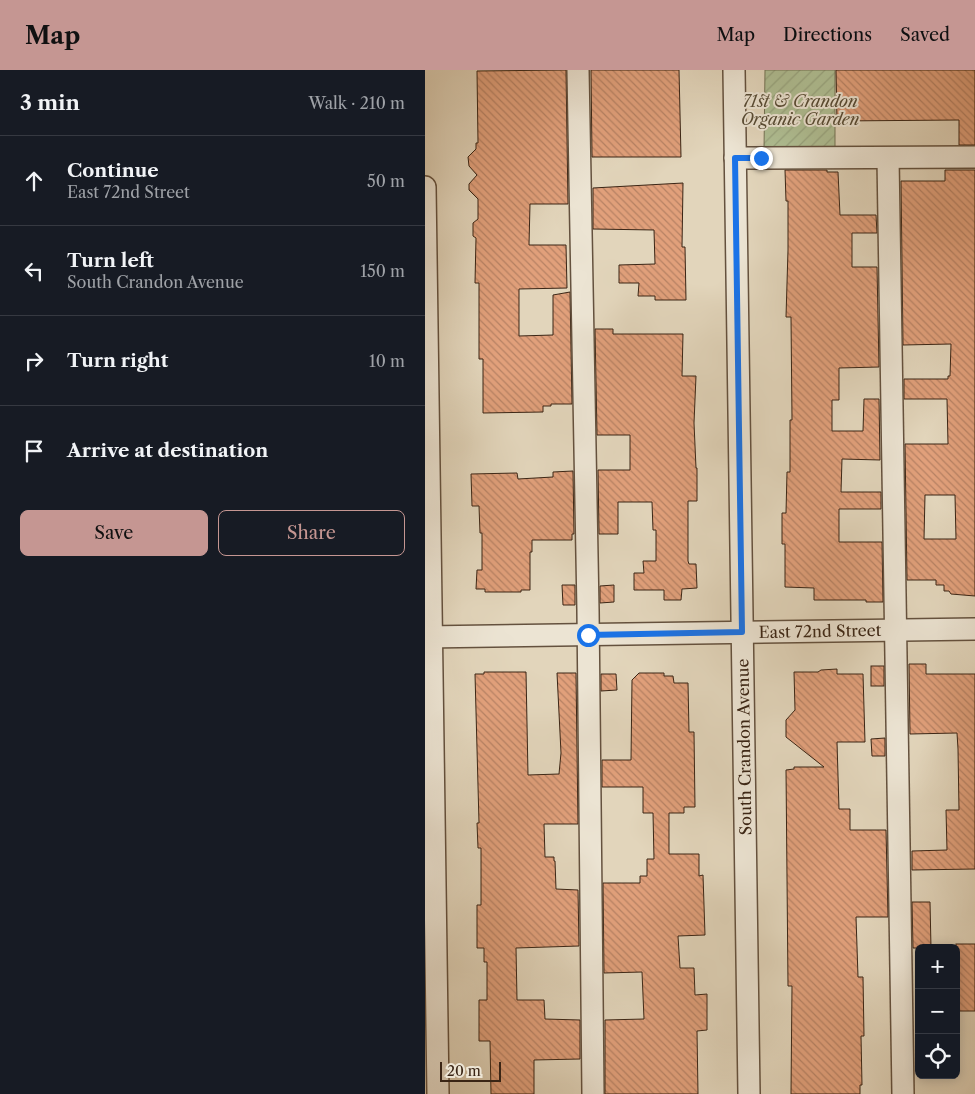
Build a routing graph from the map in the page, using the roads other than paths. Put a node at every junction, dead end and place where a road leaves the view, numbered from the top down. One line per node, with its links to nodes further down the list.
1 (578, 70): 10 (street)
2 (734, 70): 4 (street, South Crandon Avenue)
3 (975, 157): 5 (street)
4 (735, 158): 5 (street); 9 (street, South Crandon Avenue)
5 (887, 158): 8 (street)
6 (425, 187): 11 (street)
7 (975, 629): 8 (street, East 72nd Street)
8 (895, 630): 9 (street, East 72nd Street); 15 (street)
9 (742, 632): 10 (street, East 72nd Street); 14 (street, South Crandon Avenue)
10 (588, 635): 11 (street, East 72nd Street); 13 (street)
11 (428, 637): 12 (street)
12 (438, 1094)
13 (593, 1094)
14 (749, 1094)
15 (903, 1094)

